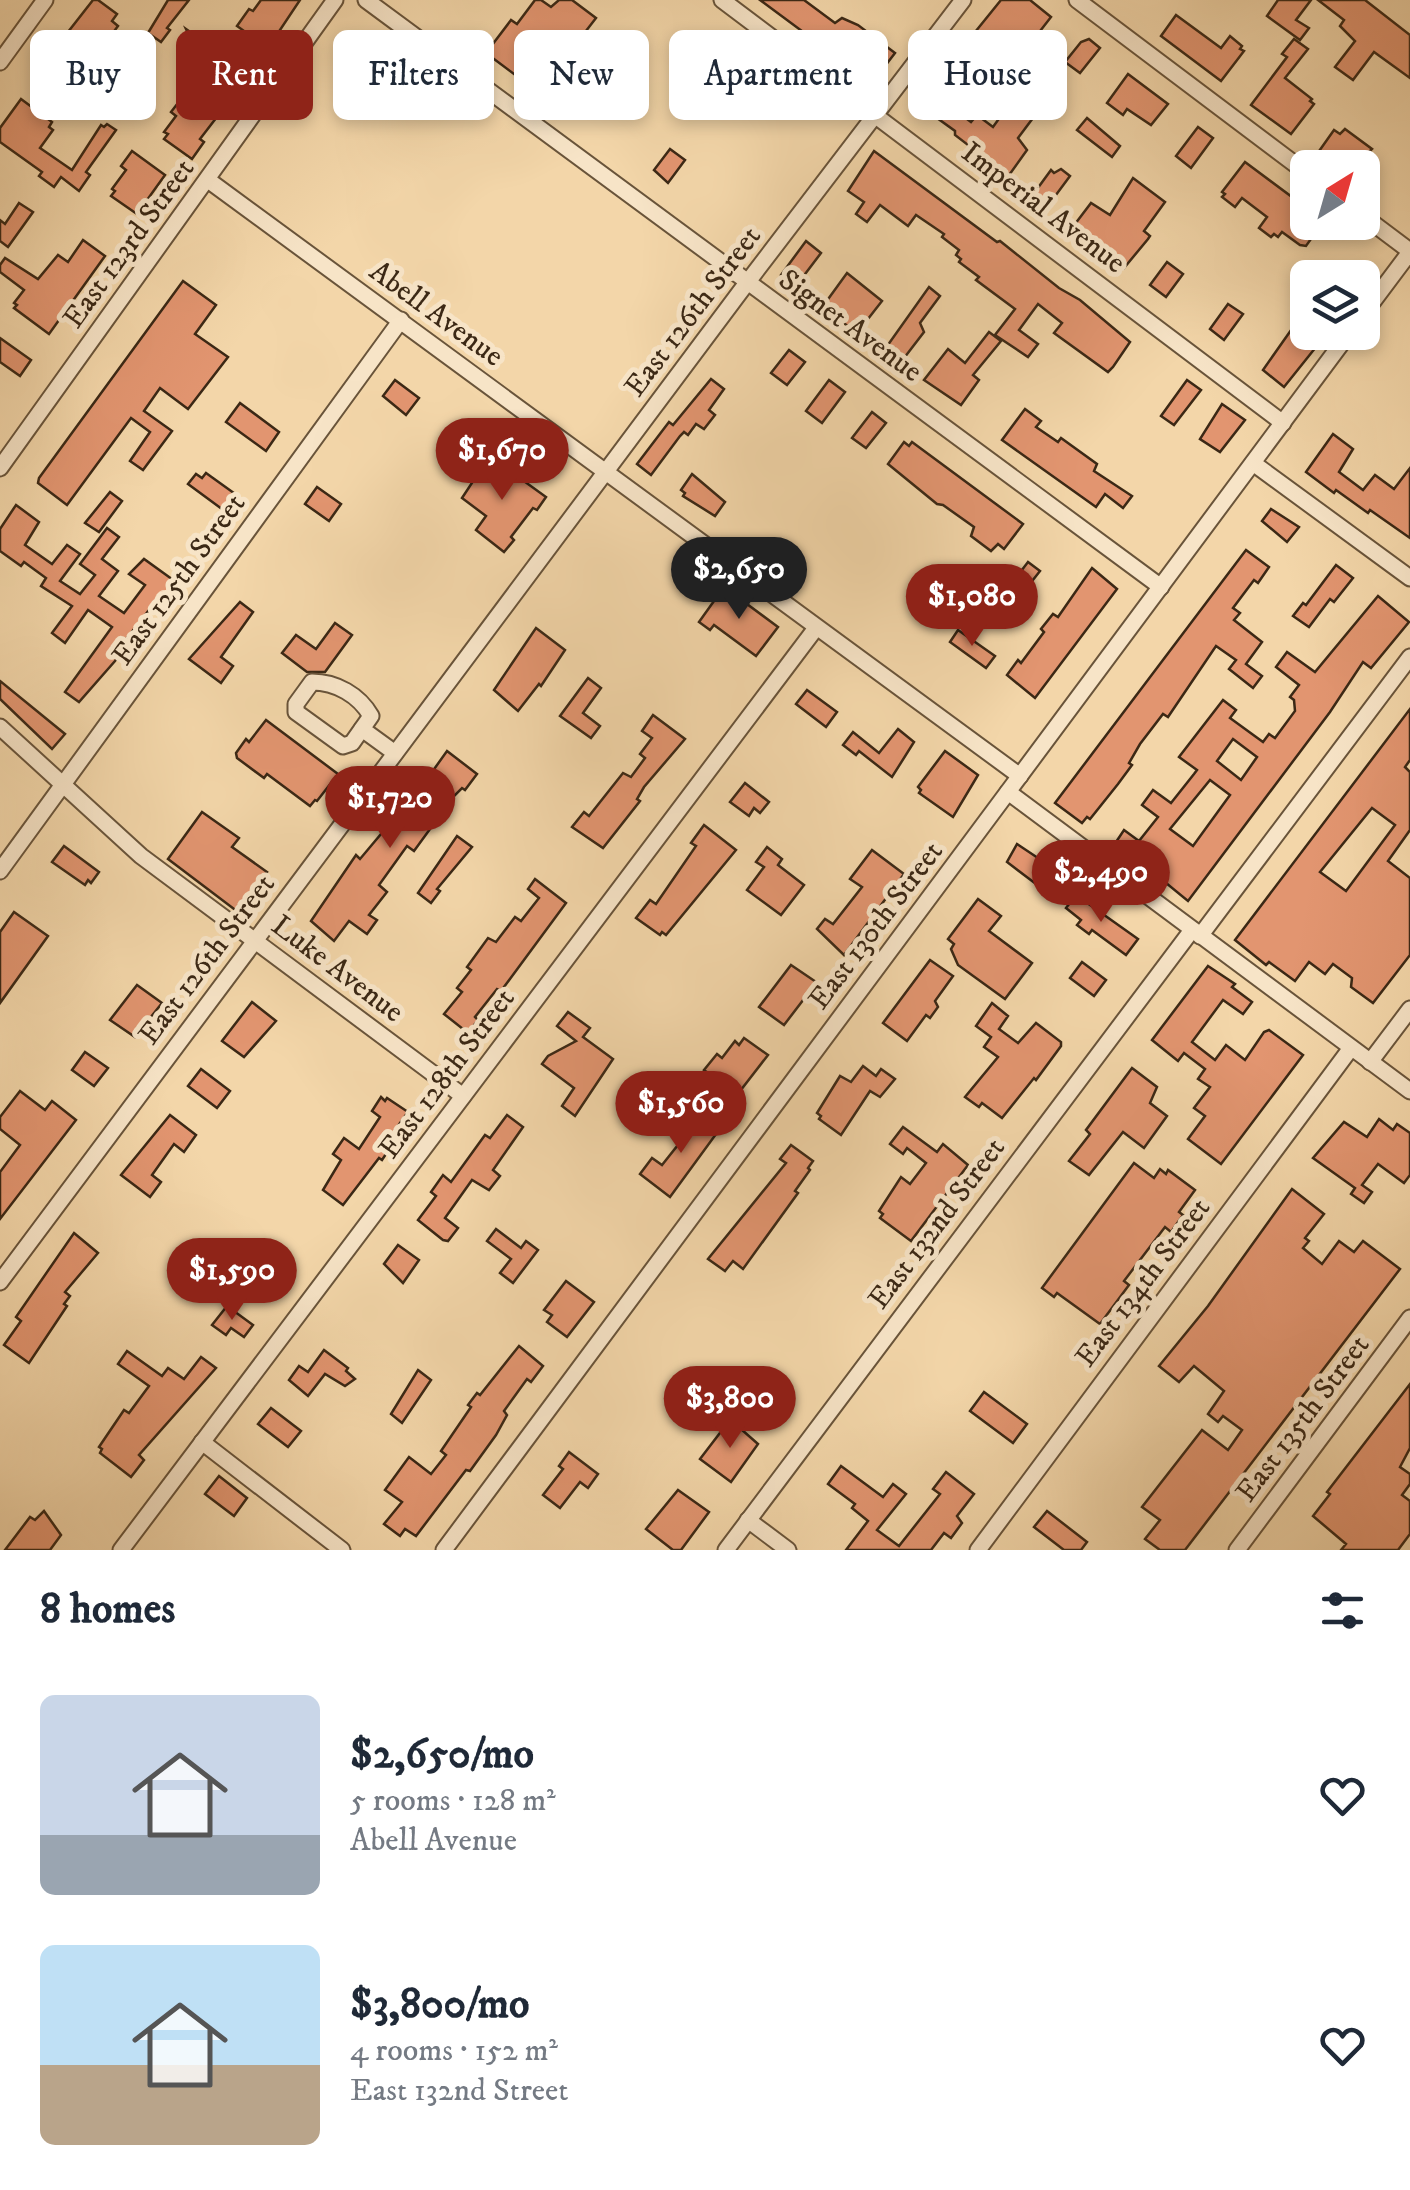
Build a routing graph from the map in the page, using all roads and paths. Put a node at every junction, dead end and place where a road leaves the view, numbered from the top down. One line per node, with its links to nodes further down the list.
1 (46, 0): 8 (street)
2 (335, 0): 13 (street, East 123rd Street)
3 (366, 0): 16 (street, Signet Avenue)
4 (722, 0): 7 (street, Imperial Avenue)
5 (963, 0): 9 (street, East 126th Street)
6 (1077, 0): 12 (street)
7 (763, 30)
8 (0, 62)
9 (888, 96)
10 (870, 120): 16 (street, East 126th Street)
11 (884, 120): 20 (street, Imperial Avenue)
12 (1290, 160)
13 (208, 180): 18 (street, Abell Avenue); 22 (street, East 123rd Street)
14 (1380, 230): 15 (street)
15 (1410, 252): 17 (street)
16 (747, 283): 23 (street, East 126th Street); 25 (street, Signet Avenue)
17 (1380, 292)
18 (401, 320): 23 (street, Abell Avenue); 32 (street, East 125th Street)
19 (1337, 350): 20 (street, East 130th Street)
20 (1283, 423): 21 (street, East 130th Street)
21 (1252, 464): 24 (street); 25 (street, East 130th Street)
22 (0, 468)
23 (608, 471): 26 (street, Abell Avenue); 30 (street, East 126th Street)
24 (1410, 578)
25 (1161, 587): 31 (street, East 130th Street)
26 (816, 628): 31 (street, Abell Avenue); 41 (street, East 128th Street)
27 (1410, 658): 35 (street, East 132nd Street)
28 (0, 727): 32 (street, Luke Avenue)
29 (362, 729): 29 (street); 30 (street)
30 (395, 753): 36 (street, East 126th Street)
31 (1020, 776): 33 (street, East 130th Street)
32 (64, 784): 34 (street, East 125th Street); 36 (street, Luke Avenue)
33 (1008, 792): 35 (street); 48 (street, East 130th Street)
34 (0, 871)
35 (1196, 933): 38 (street); 45 (street, East 132nd Street)
36 (254, 939): 41 (street, Luke Avenue); 42 (street, East 126th Street)
37 (1410, 1009): 39 (street)
38 (1351, 1048): 39 (street); 51 (street, East 134th Street)
39 (1370, 1062): 40 (street)
40 (1410, 1092)
41 (463, 1096): 44 (street, East 128th Street)
42 (0, 1282)
43 (1410, 1318): 52 (street, East 135th Street)
44 (202, 1442): 46 (street, East 128th Street); 47 (street)
45 (748, 1520): 49 (street, East 132nd Street); 50 (street)
46 (120, 1550)
47 (342, 1550)
48 (444, 1550)
49 (726, 1550)
50 (788, 1550)
51 (978, 1550)
52 (1238, 1550)

